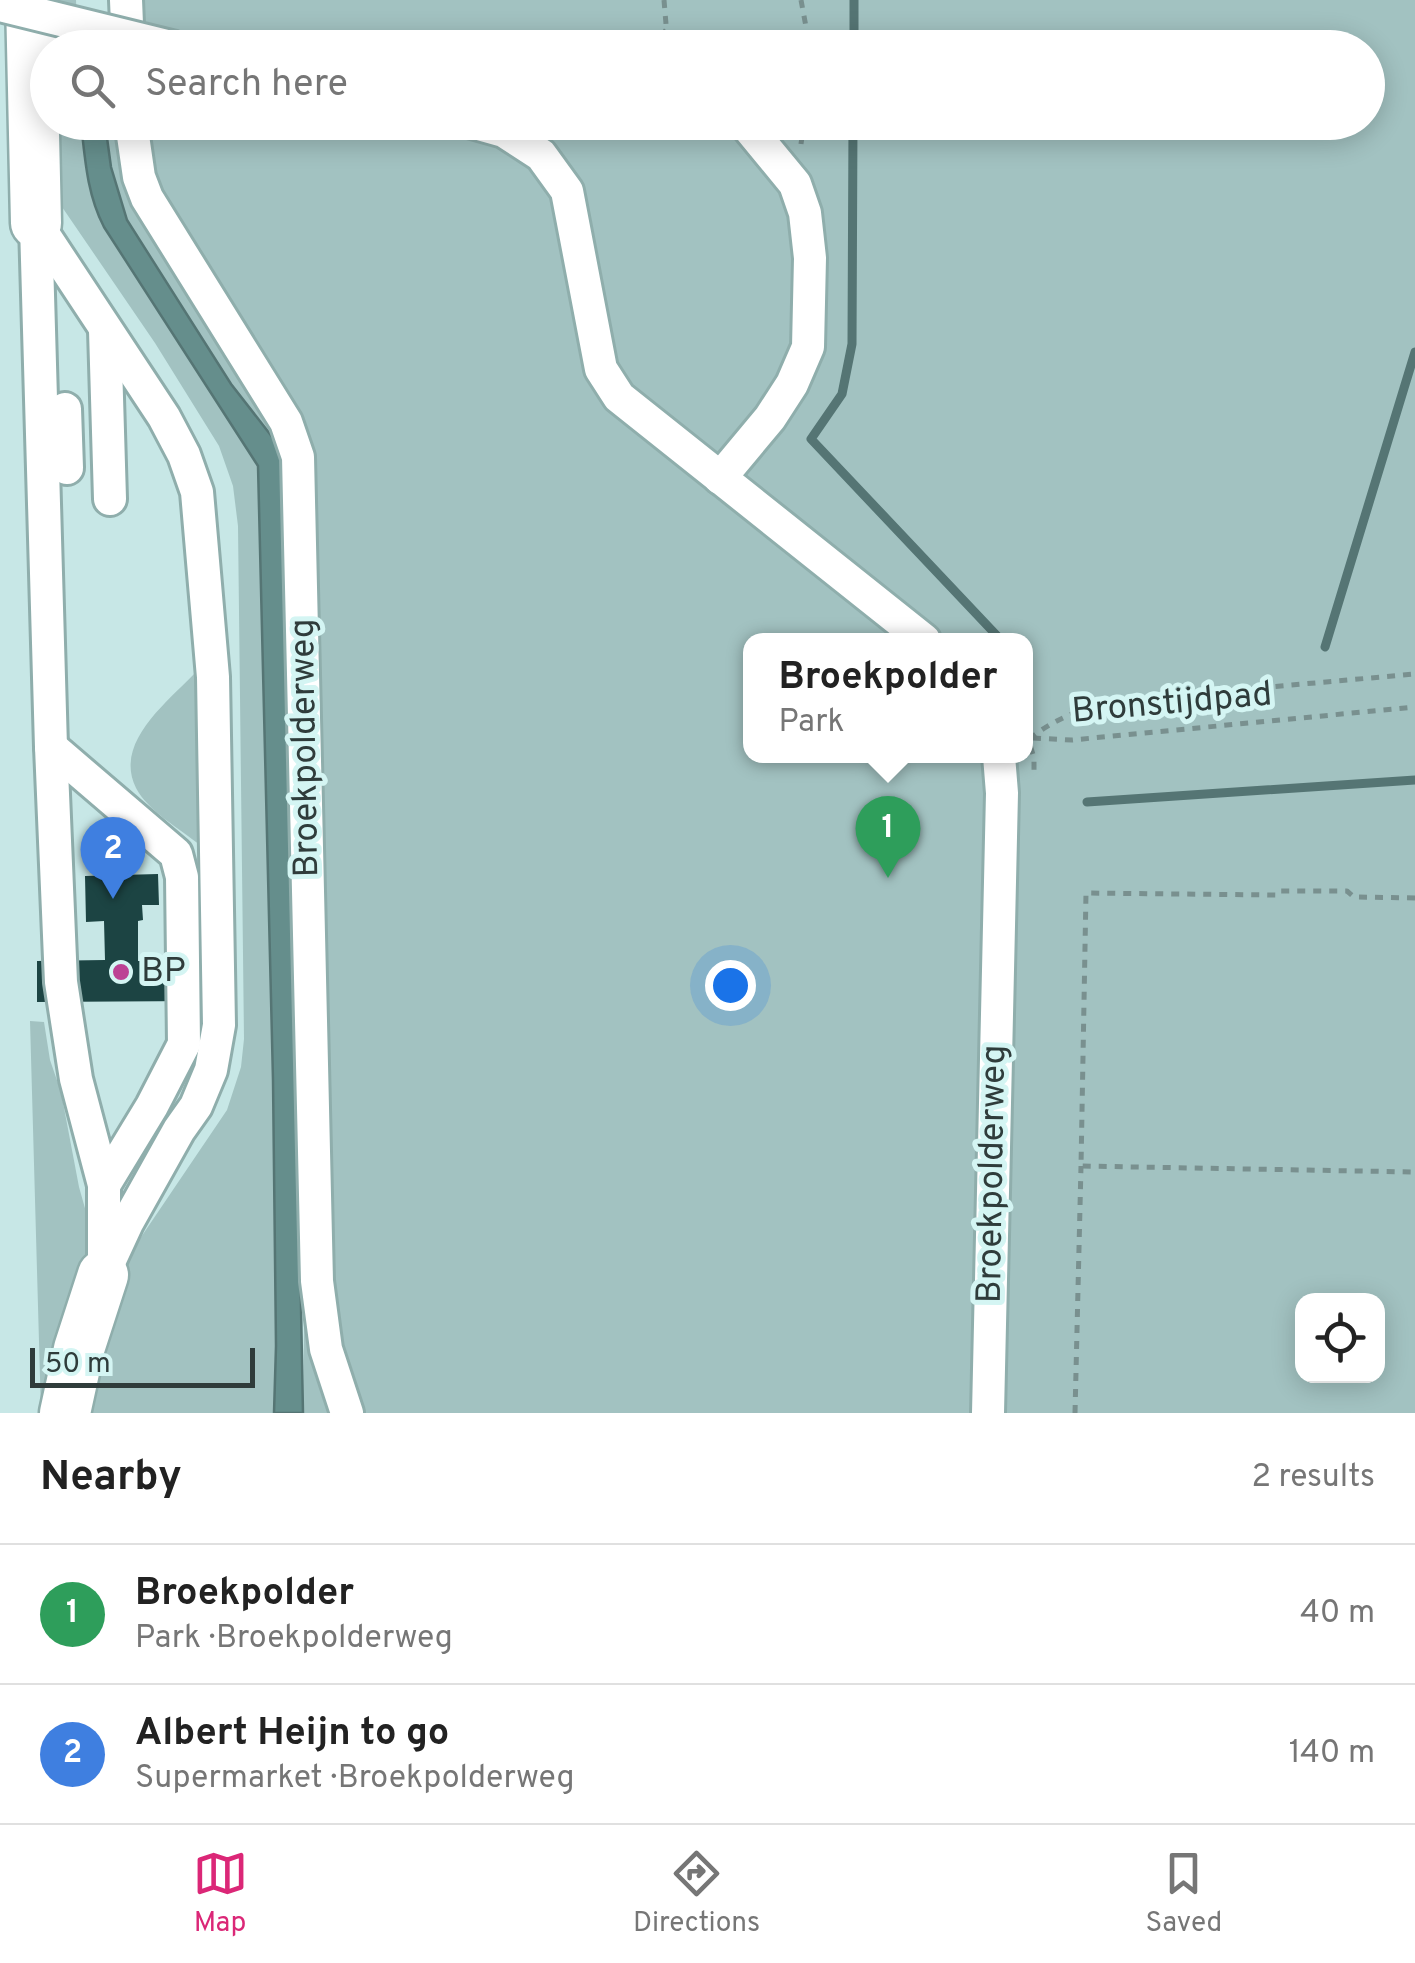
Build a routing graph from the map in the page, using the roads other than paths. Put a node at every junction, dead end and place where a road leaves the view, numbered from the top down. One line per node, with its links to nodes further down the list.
1 (31, 0): 4 (highway)
2 (126, 0): 6 (street)
3 (0, 5): 5 (street, bridge)
4 (32, 30)
5 (102, 30)
6 (127, 30)
7 (34, 140): 11 (highway)
8 (133, 140): 23 (street, Broekpolderweg)
9 (518, 140): 14 (street)
10 (759, 140): 14 (street)
11 (36, 223): 12 (street); 16 (street)
12 (105, 330): 15 (street); 21 (street)
13 (65, 409): 16 (street)
14 (720, 478): 17 (street)
15 (110, 499)
16 (48, 570): 18 (street)
17 (915, 633)
18 (51, 746): 20 (street); 20 (street)
19 (999, 763): 24 (street, Broekpolderweg)
20 (104, 1185): 21 (street)
21 (103, 1275): 22 (highway)
22 (65, 1413)
23 (347, 1413)
24 (988, 1413)

